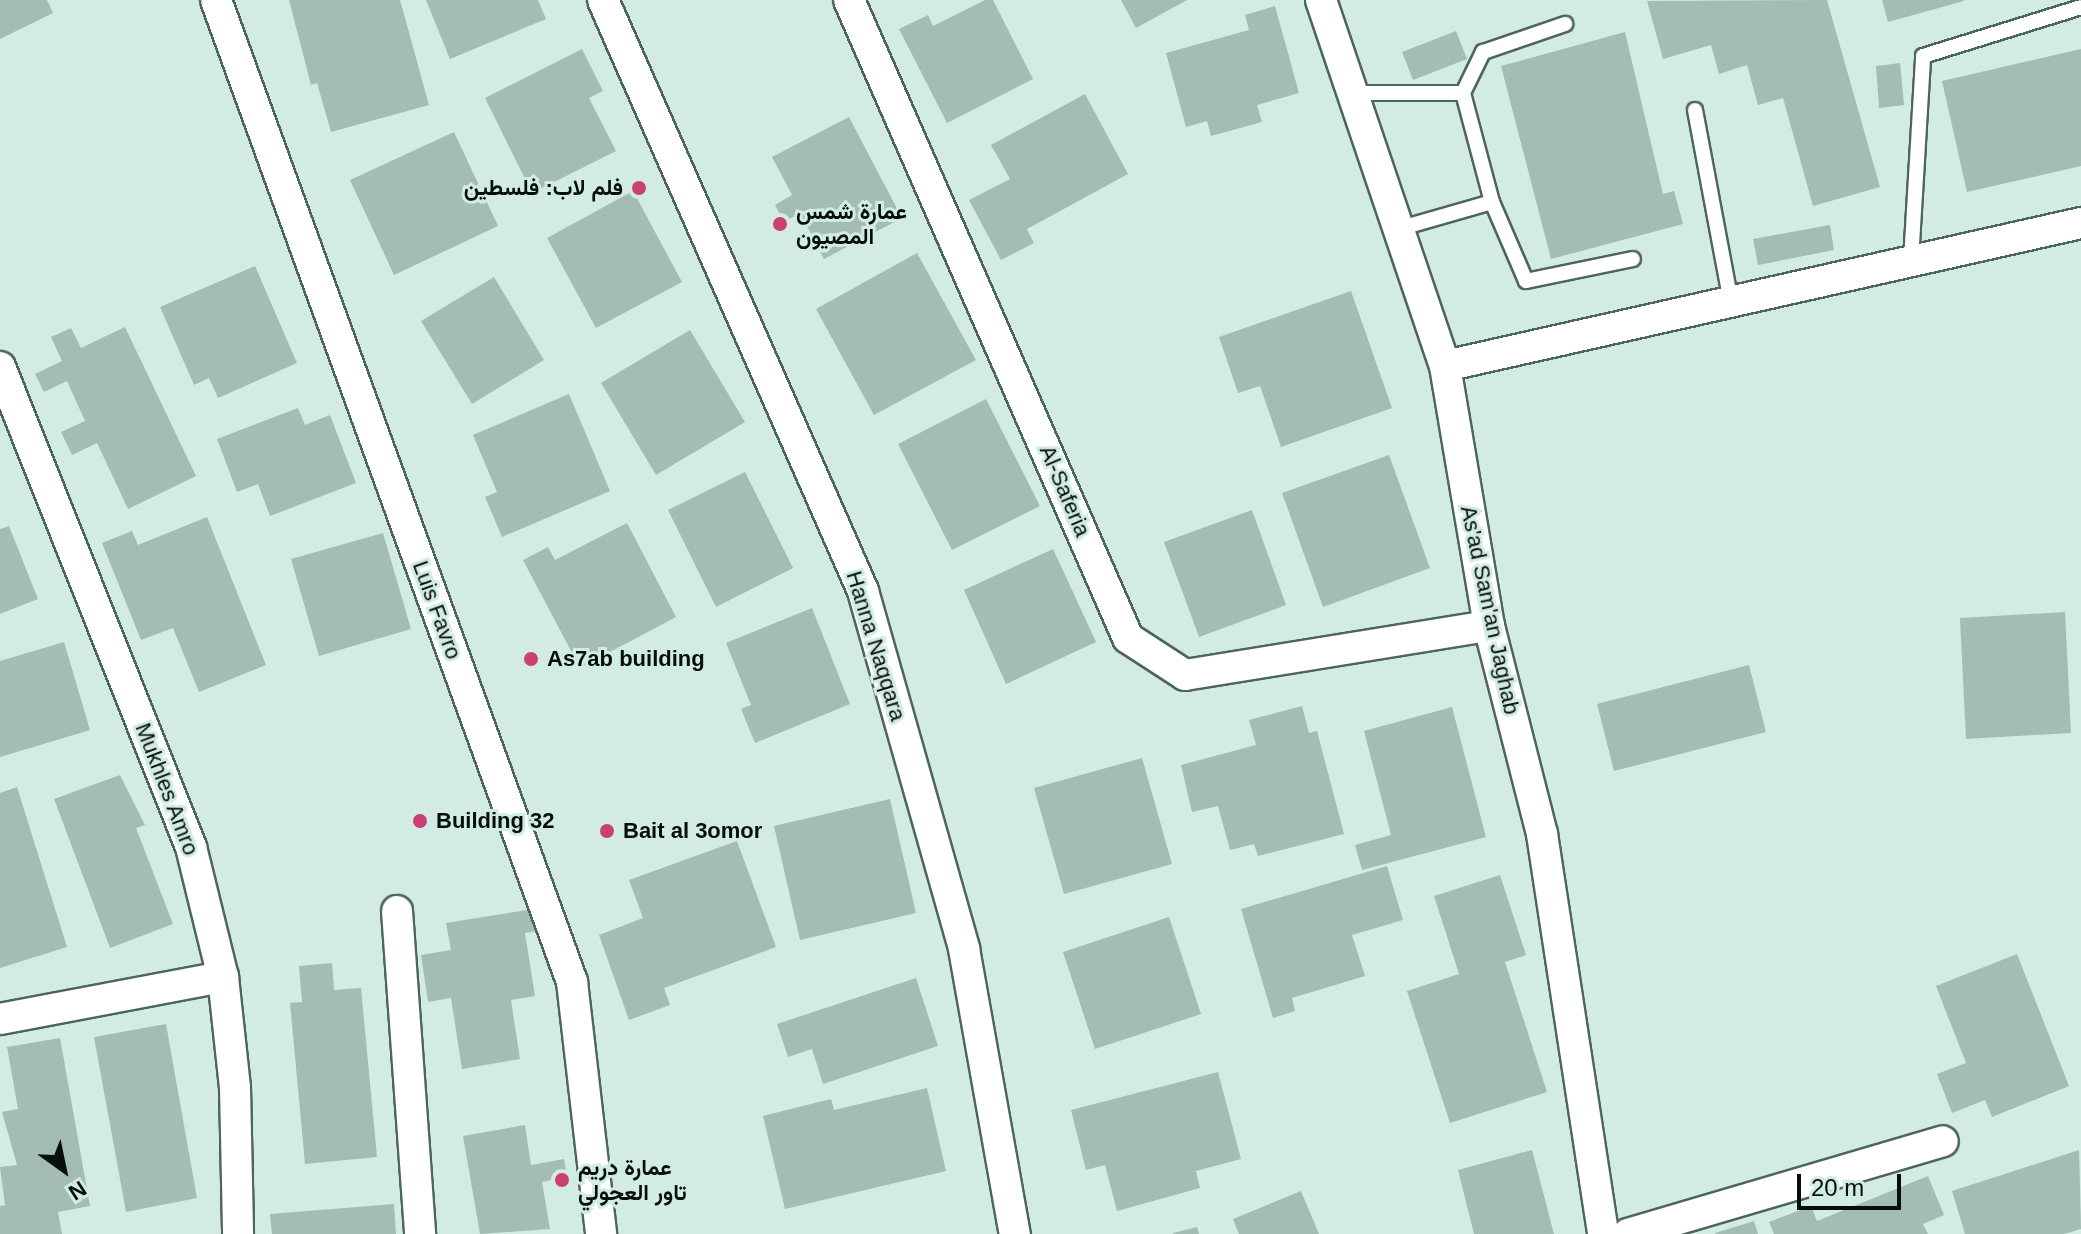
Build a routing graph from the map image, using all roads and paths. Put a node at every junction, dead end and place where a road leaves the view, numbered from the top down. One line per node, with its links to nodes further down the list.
1 (216, 0): 25 (street, Luis Favro)
2 (603, 0): 26 (street, Hanna Naqqara)
3 (849, 0): 18 (street, Al-Saferia)
4 (1321, 0): 7 (street, As'ad Sam'an Jaghab)
5 (2081, 7): 14 (lane)
6 (1565, 24): 8 (lane)
7 (1351, 93): 8 (lane); 12 (street, As'ad Sam'an Jaghab)
8 (1463, 93): 10 (lane)
9 (1695, 110): 15 (lane)
10 (1492, 202): 12 (lane); 13 (lane)
11 (2081, 223): 14 (street)
12 (1397, 229): 16 (street, As'ad Sam'an Jaghab)
13 (1633, 259)
14 (1911, 261): 15 (street)
15 (1731, 302): 16 (street)
16 (1445, 366): 18 (street, As'ad Sam'an Jaghab)
17 (0, 367): 20 (street, Mukhles Amro)
18 (1489, 626): 27 (street, As'ad Sam'an Jaghab)
19 (397, 911): 24 (street)
20 (223, 977): 21 (street); 23 (street, Mukhles Amro)
21 (0, 1019)
22 (1943, 1141): 28 (street)
23 (238, 1234)
24 (420, 1234)
25 (601, 1234)
26 (1015, 1234)
27 (1603, 1234)
28 (1628, 1234)

